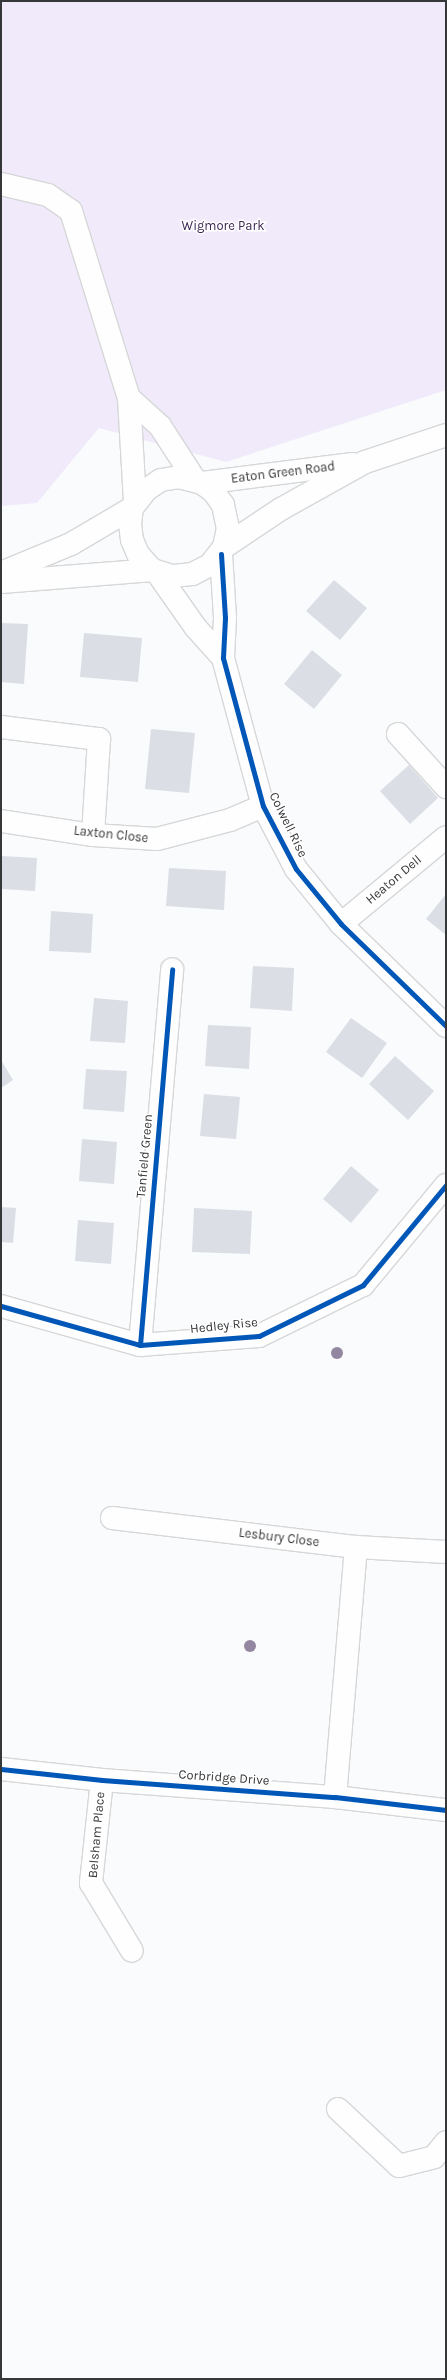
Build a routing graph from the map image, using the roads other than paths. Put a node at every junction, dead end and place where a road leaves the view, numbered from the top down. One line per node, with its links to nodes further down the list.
1 (1, 184): 2 (street)
2 (129, 398): 5 (street); 6 (street)
3 (446, 435): 4 (street, Eaton Green Road)
4 (365, 462): 5 (street, Eaton Green Road); 7 (street, Eaton Green Road)
5 (198, 481): 6 (street); 7 (street)
6 (133, 505): 8 (street); 9 (street)
7 (223, 551): 8 (street); 11 (street, Colwell Rise)
8 (155, 572): 10 (street); 11 (street, Colwell Rise)
9 (1, 573)
10 (1, 582)
11 (223, 658): 15 (street, Colwell Rise)
12 (1, 727): 17 (street)
13 (398, 734): 14 (street)
14 (446, 787)
15 (263, 806): 17 (street, Laxton Close); 19 (street, Colwell Rise)
16 (1, 821): 17 (street, Laxton Close)
17 (93, 835)
18 (446, 837): 19 (street, Heaton Dell)
19 (341, 924): 21 (street, Colwell Rise)
20 (172, 969): 24 (street, Tanfield Green)
21 (446, 1026)
22 (446, 1185): 24 (street, Hedley Rise)
23 (1, 1306): 24 (street, Hedley Rise)
24 (140, 1345)
25 (112, 1518): 26 (street, Lesbury Close)
26 (356, 1547): 27 (street, Lesbury Close); 30 (street)
27 (446, 1552)
28 (1, 1769): 29 (street, Corbridge Drive)
29 (102, 1780): 30 (street, Corbridge Drive); 32 (street, Belsham Place)
30 (335, 1797): 31 (street, Corbridge Drive)
31 (446, 1810)
32 (132, 1951)
33 (338, 2109): 34 (street)
34 (446, 2142)

